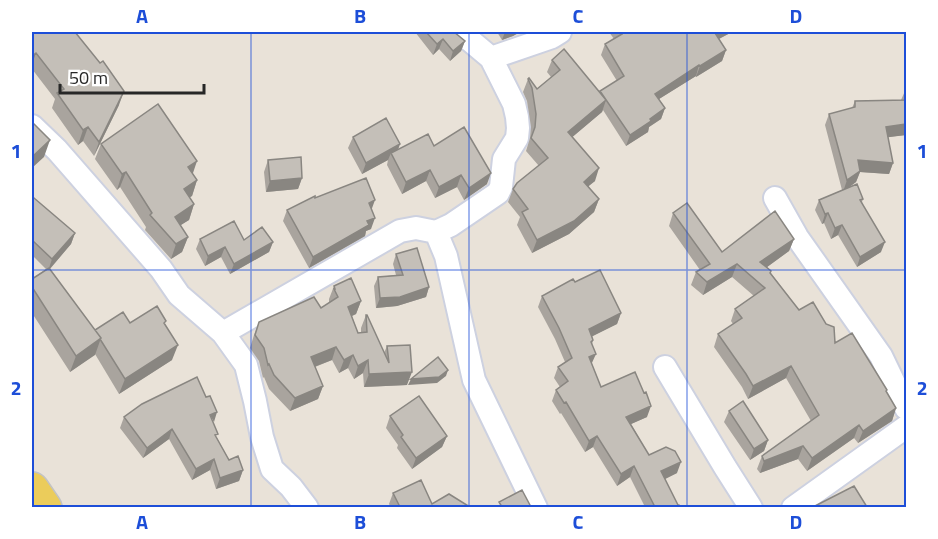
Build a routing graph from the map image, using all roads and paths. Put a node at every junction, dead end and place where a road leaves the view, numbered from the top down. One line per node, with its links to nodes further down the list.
1 (460, 32): 3 (street)
2 (560, 32): 3 (street)
3 (491, 58): 6 (street)
4 (32, 126): 7 (street)
5 (775, 198): 9 (street)
6 (436, 232): 7 (street); 14 (street)
7 (223, 333): 13 (street)
8 (665, 367): 15 (street)
9 (906, 408)
10 (906, 427): 16 (street)
11 (32, 489): 12 (main road)
12 (45, 507)
13 (307, 507)
14 (536, 507)
15 (752, 507)
16 (794, 507)

